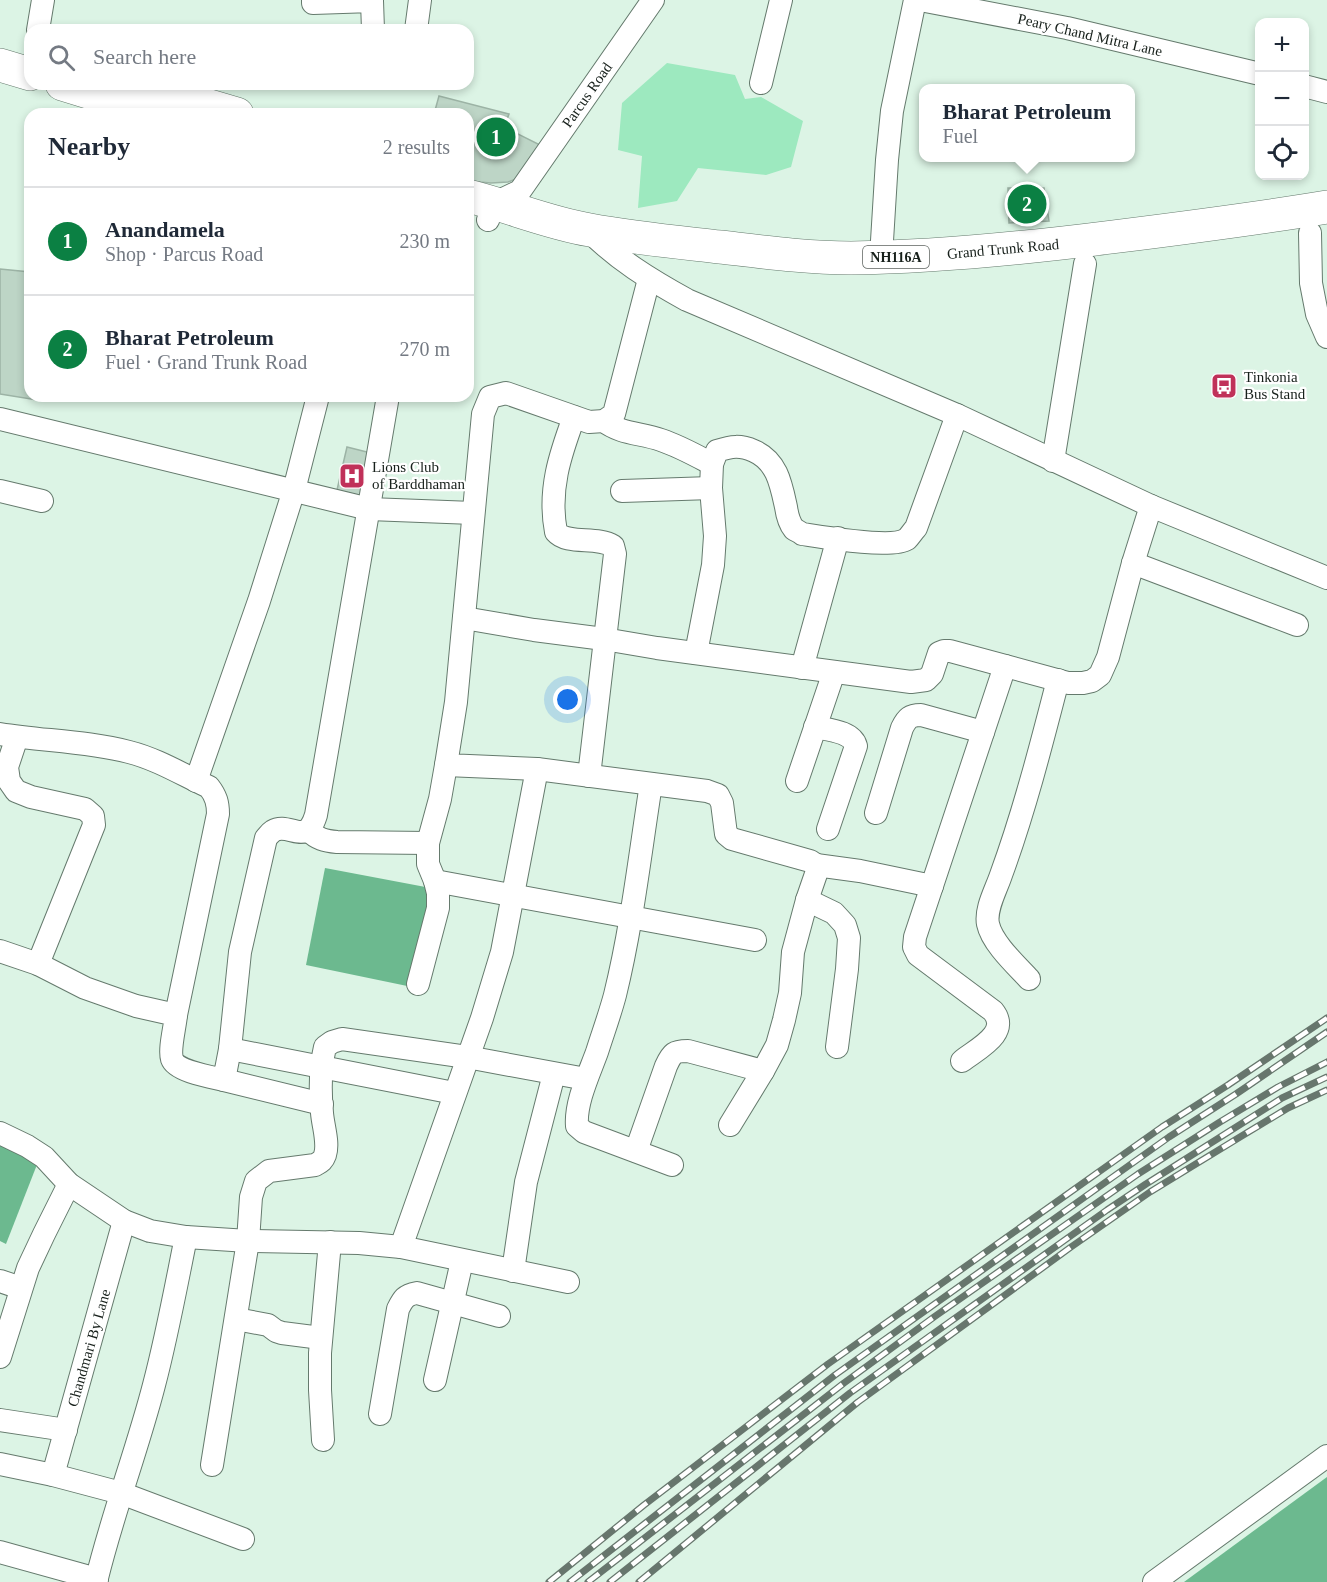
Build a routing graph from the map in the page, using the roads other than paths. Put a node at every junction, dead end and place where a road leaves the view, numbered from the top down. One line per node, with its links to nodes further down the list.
1 (43, 0): 8 (street)
2 (313, 0): 9 (street)
3 (420, 0): 10 (street)
4 (653, 0): 23 (street, Parcus Road)
5 (780, 0): 16 (street)
6 (915, 0): 26 (street)
7 (920, 0): 15 (street, Peary Chand Mitra Lane)
8 (39, 24)
9 (373, 24)
10 (417, 24)
11 (0, 41): 12 (highway)
12 (24, 48)
13 (0, 64): 14 (highway)
14 (24, 72)
15 (1255, 73)
16 (761, 83)
17 (1309, 87): 20 (street)
18 (82, 90): 21 (highway)
19 (158, 90): 22 (highway)
20 (1327, 92)
21 (146, 108)
22 (217, 108)
23 (498, 209): 25 (highway, Grand Trunk Road / NH116A)
24 (1321, 223): 26 (highway, Grand Trunk Road / NH116A); 27 (highway, Grand Trunk Road / NH116A); 29 (street)
25 (597, 239): 26 (highway, Grand Trunk Road / NH116A); 27 (highway, Grand Trunk Road / NH116A); 28 (street)
26 (881, 257)
27 (1085, 264): 36 (street)
28 (649, 279): 32 (street); 35 (street)
29 (1327, 337)
30 (316, 402): 39 (street)
31 (387, 402): 44 (street)
32 (957, 415): 36 (street); 46 (street)
33 (574, 417): 35 (street); 45 (street); 51 (street)
34 (0, 419): 39 (street)
35 (604, 421): 37 (street)
36 (1053, 461): 43 (street)
37 (711, 464): 38 (street); 46 (street)
38 (711, 488): 41 (street); 52 (street)
39 (294, 490): 44 (street); 63 (street)
40 (0, 491): 42 (street)
41 (622, 491)
42 (42, 501)
43 (1151, 506): 47 (street); 48 (street)
44 (369, 509): 45 (street); 69 (street)
45 (473, 513): 49 (street)
46 (837, 538): 54 (street)
47 (1133, 563): 50 (street); 56 (street)
48 (1327, 578)
49 (464, 618): 51 (street); 60 (street)
50 (1297, 625)
51 (604, 639): 52 (street); 62 (street)
52 (696, 653): 54 (street)
53 (1005, 666): 55 (street); 56 (street); 58 (street)
54 (802, 668): 55 (street)
55 (834, 672): 57 (street)
56 (1058, 680): 80 (street)
57 (815, 727): 64 (street); 68 (street)
58 (983, 732): 67 (street); 73 (street)
59 (8, 735): 63 (street); 66 (street)
60 (446, 765): 61 (street); 70 (street)
61 (537, 769): 62 (street); 74 (street)
62 (589, 776): 65 (street)
63 (196, 781): 82 (street)
64 (797, 781)
65 (651, 784): 71 (street); 76 (street)
66 (6, 792): 79 (street)
67 (876, 813)
68 (828, 829)
69 (308, 830): 70 (street); 84 (street)
70 (428, 843): 72 (street)
71 (816, 865): 73 (street); 75 (street)
72 (435, 880): 74 (street); 81 (street)
73 (932, 886): 86 (street)
74 (514, 895): 76 (street); 85 (street)
75 (807, 900): 83 (street); 88 (street)
76 (630, 917): 77 (street); 90 (street)
77 (755, 940)
78 (0, 951): 79 (street)
79 (38, 964): 82 (street)
80 (1029, 979)
81 (418, 984)
82 (176, 1015): 91 (street)
83 (837, 1047)
84 (230, 1049): 87 (street); 91 (street)
85 (467, 1057): 87 (street); 89 (street); 92 (street)
86 (962, 1060)
87 (322, 1067): 92 (street); 93 (street)
88 (763, 1071): 94 (street); 96 (street)
89 (554, 1074): 90 (street); 105 (street)
90 (586, 1079): 96 (street)
91 (224, 1080): 93 (street)
92 (454, 1093): 103 (street)
93 (322, 1104): 101 (street)
94 (730, 1125)
95 (0, 1133): 98 (street)
96 (636, 1151): 97 (street)
97 (672, 1165)
98 (69, 1184): 99 (street); 107 (street)
99 (124, 1221): 100 (street); 116 (street, Chandmari By Lane)
100 (186, 1237): 101 (street); 122 (street)
101 (248, 1241): 102 (street); 110 (street)
102 (330, 1242): 103 (street); 111 (street)
103 (401, 1247): 104 (street)
104 (462, 1261): 105 (street); 108 (street)
105 (513, 1271): 106 (street)
106 (568, 1282)
107 (11, 1285): 112 (street)
108 (453, 1302): 109 (street); 113 (street); 114 (street)
109 (499, 1316)
110 (236, 1319): 111 (street); 120 (street)
111 (321, 1338): 117 (street)
112 (0, 1357)
113 (435, 1380)
114 (380, 1414)
115 (0, 1420): 116 (street)
116 (66, 1430): 121 (street, Chandmari By Lane)
117 (323, 1440)
118 (1327, 1456): 126 (street)
119 (0, 1464): 121 (street)
120 (212, 1465)
121 (53, 1475): 122 (street)
122 (121, 1493): 123 (street); 125 (street)
123 (243, 1539)
124 (0, 1551): 125 (street)
125 (97, 1580)
126 (1154, 1582)

